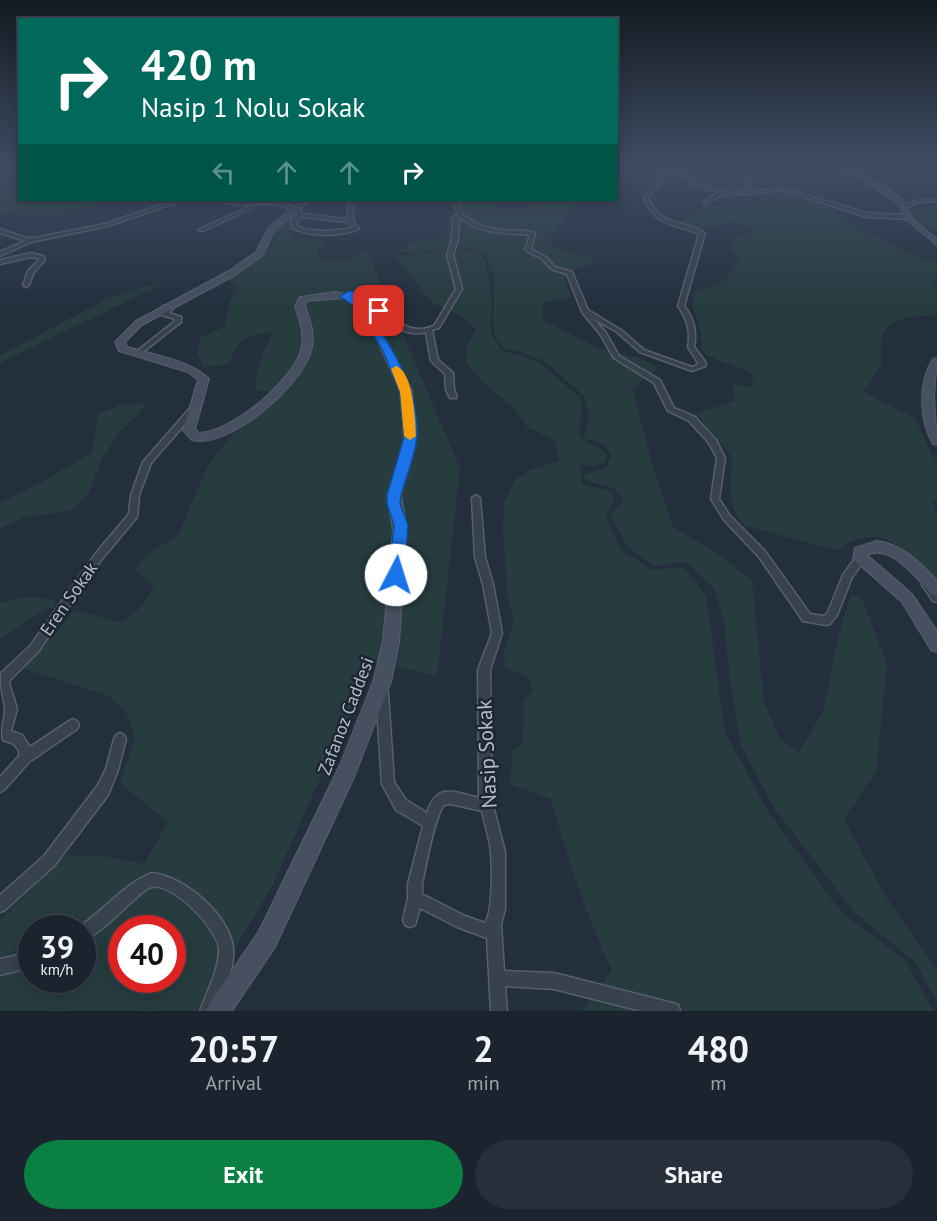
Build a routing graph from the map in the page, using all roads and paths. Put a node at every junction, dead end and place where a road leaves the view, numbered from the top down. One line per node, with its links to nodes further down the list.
1 (143, 213): 16 (street)
2 (236, 213): 14 (street)
3 (294, 213): 22 (street)
4 (298, 213): 13 (street)
5 (317, 213): 13 (street)
6 (350, 213): 13 (street)
7 (460, 213): 11 (street)
8 (653, 213): 23 (street)
9 (864, 213): 12 (street)
10 (907, 213): 12 (street)
11 (461, 216): 23 (street); 24 (street)
12 (908, 217): 17 (street)
13 (350, 221)
14 (201, 230)
15 (0, 231): 16 (street)
16 (29, 240): 18 (street)
17 (937, 243)
18 (0, 255)
19 (0, 262): 20 (street)
20 (26, 285)
21 (344, 296): 24 (street); 28 (street); 37 (street, Zafanoz Caddesi)
22 (165, 307): 25 (street); 25 (street)
23 (584, 310): 31 (street)
24 (429, 331): 27 (street)
25 (137, 354): 28 (street)
26 (937, 361): 29 (street)
27 (453, 396)
28 (194, 409): 36 (street, Eren Sokak)
29 (937, 441)
30 (476, 498): 42 (street, Nasip Sokak)
31 (860, 559): 32 (street); 35 (street)
32 (915, 569): 33 (street); 34 (street)
33 (937, 590)
34 (937, 598)
35 (937, 645)
36 (3, 678): 40 (street, Eren Sokak)
37 (382, 681): 43 (street); 53 (street, Zafanoz Caddesi)
38 (73, 724): 40 (street)
39 (120, 740): 45 (street)
40 (25, 759): 41 (street)
41 (0, 786)
42 (487, 806): 43 (street); 47 (street, Nasip Sokak)
43 (430, 823): 44 (street)
44 (415, 898): 46 (street); 47 (street)
45 (0, 905)
46 (410, 920)
47 (494, 924): 51 (street, Nasip Sokak)
48 (96, 926): 52 (street)
49 (18, 962): 50 (street)
50 (0, 967)
51 (497, 978): 54 (street, Nasip Sokak); 55 (street)
52 (208, 1011)
53 (218, 1011)
54 (499, 1011)
55 (672, 1011)

